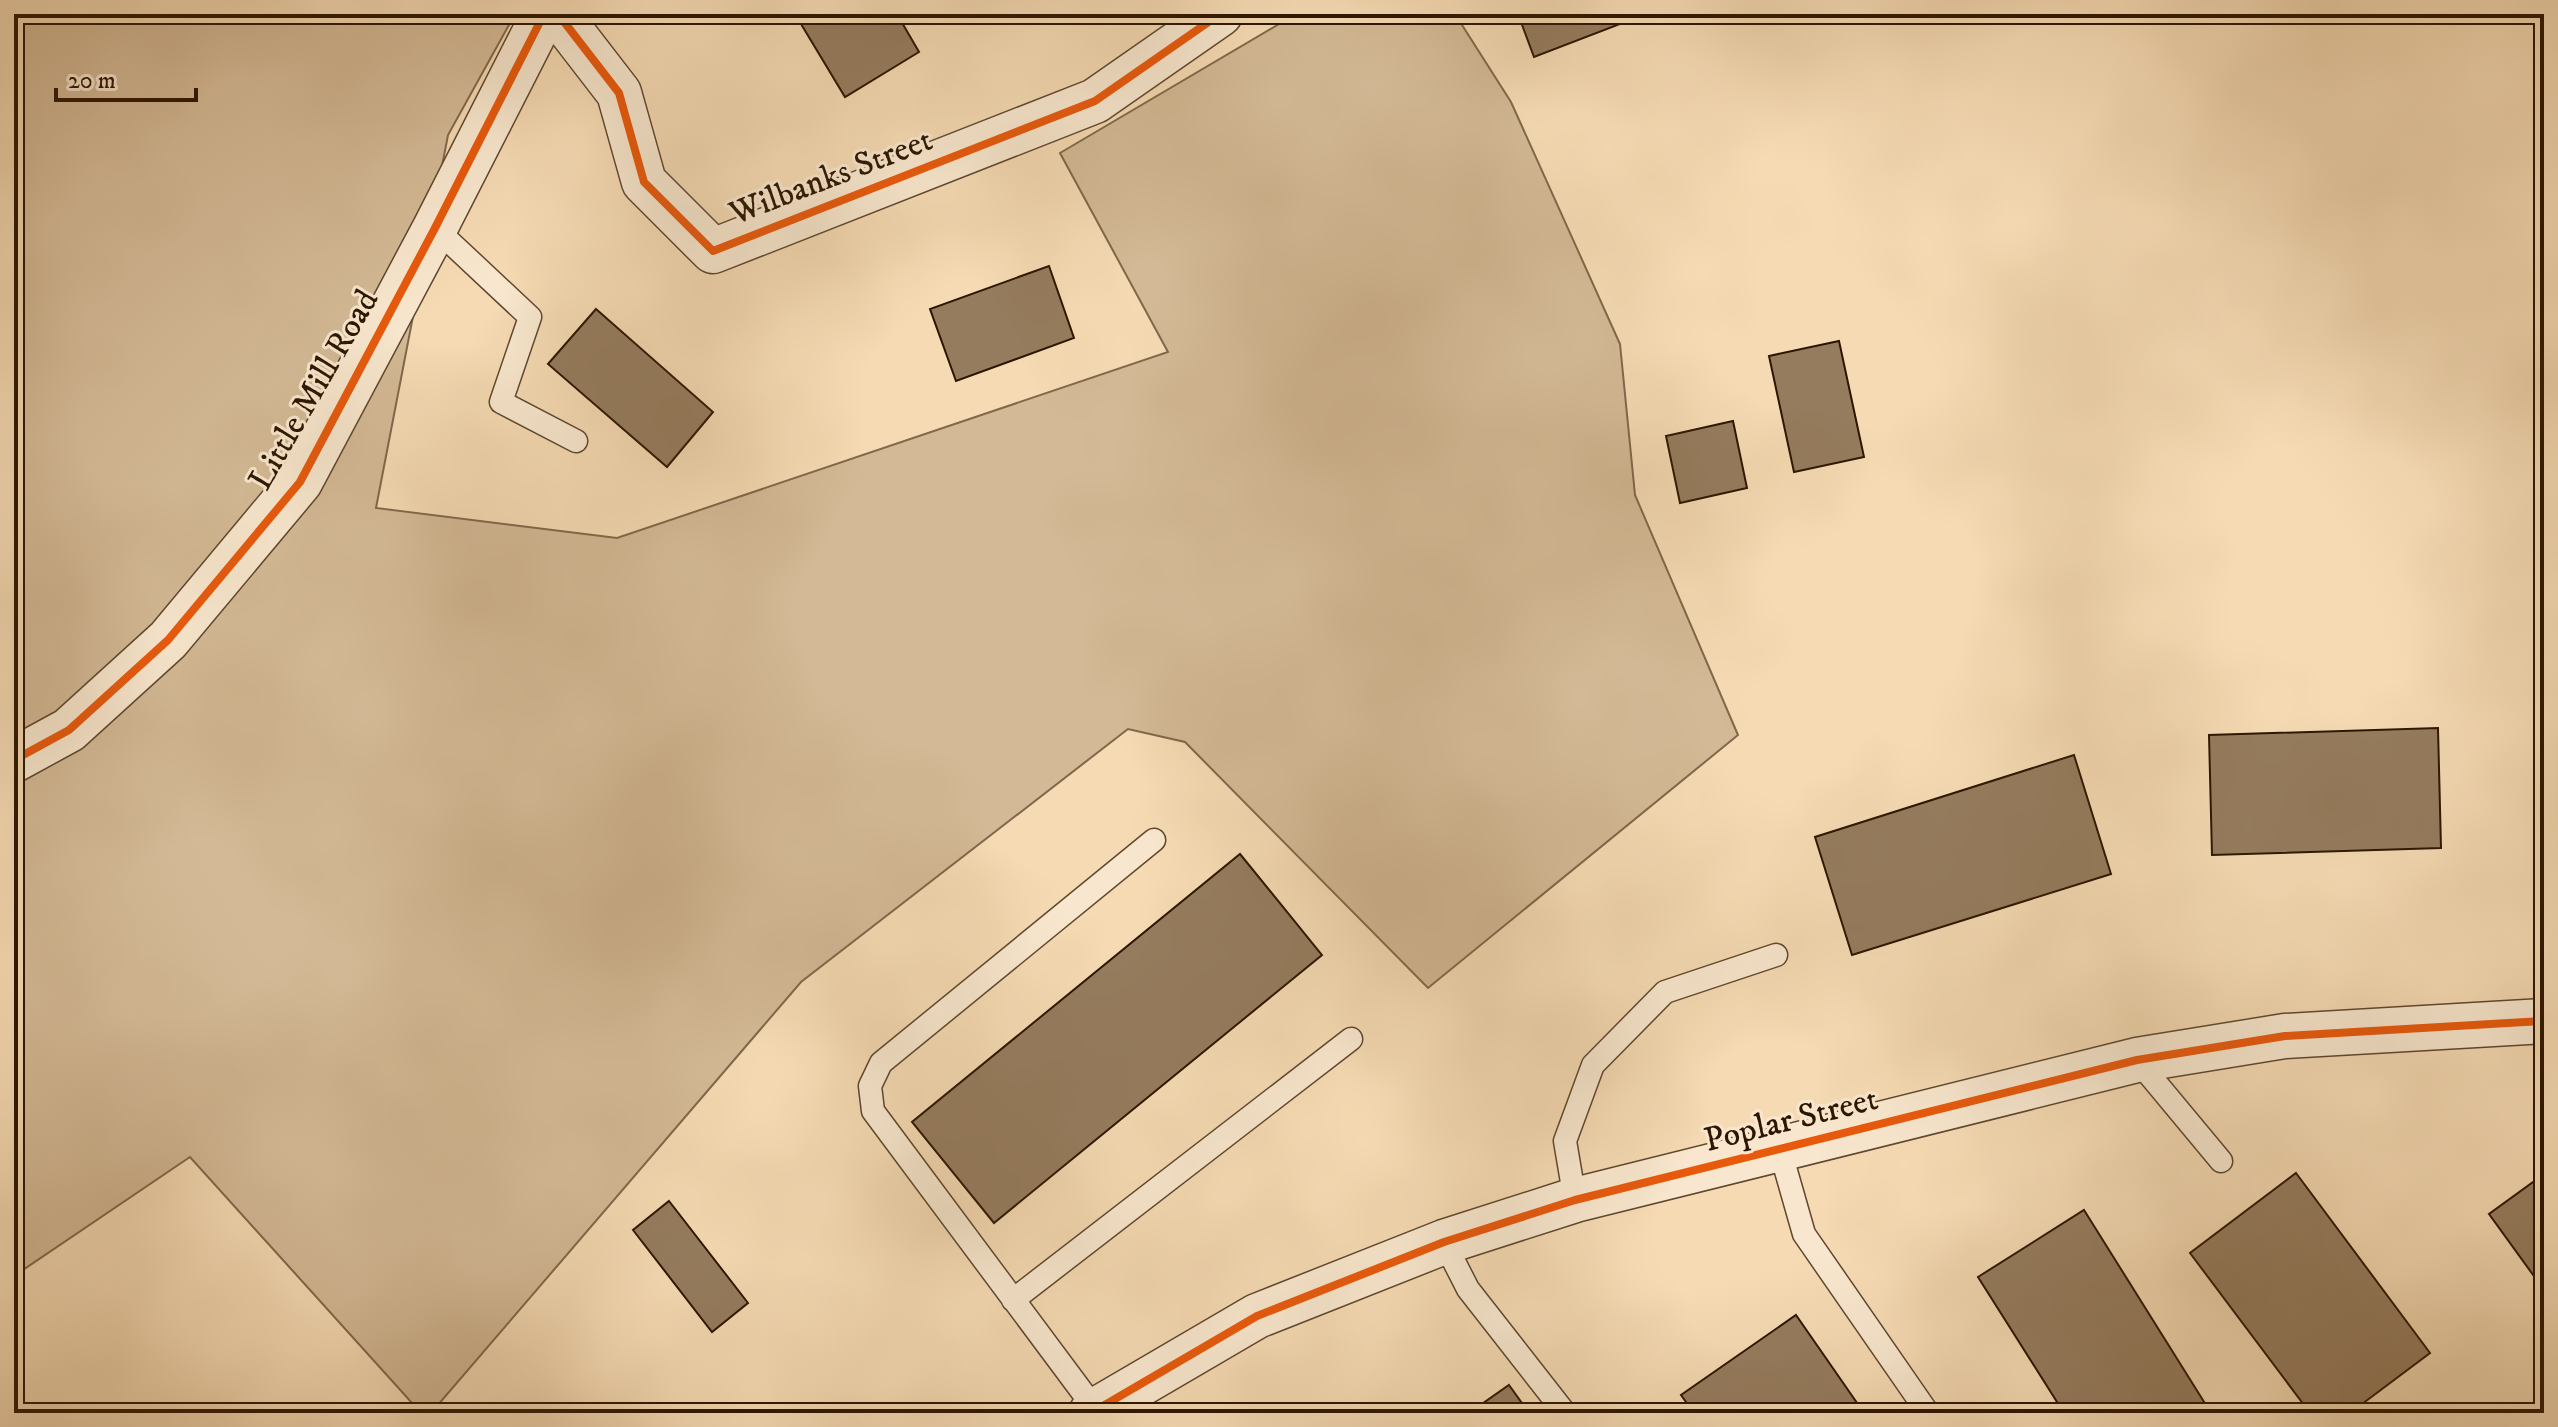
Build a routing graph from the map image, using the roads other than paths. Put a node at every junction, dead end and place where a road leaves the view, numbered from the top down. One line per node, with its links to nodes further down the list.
1 (544, 14): 4 (street, Little Mill Road)
2 (558, 14): 3 (street, Wilbanks Street)
3 (1220, 14)
4 (435, 228): 5 (lane); 6 (street, Little Mill Road)
5 (576, 441)
6 (14, 760)
7 (1154, 840): 16 (lane)
8 (1776, 955): 14 (lane)
9 (2544, 1021): 11 (street, Poplar Street)
10 (1351, 1039): 16 (lane)
11 (2137, 1060): 12 (street, Poplar Street); 13 (lane)
12 (1780, 1150): 14 (street, Poplar Street); 19 (lane)
13 (2221, 1161)
14 (1575, 1200): 15 (street, Poplar Street)
15 (1444, 1242): 17 (street, Poplar Street); 18 (lane)
16 (1013, 1300): 17 (lane)
17 (1093, 1411)
18 (1565, 1413)
19 (1928, 1413)

